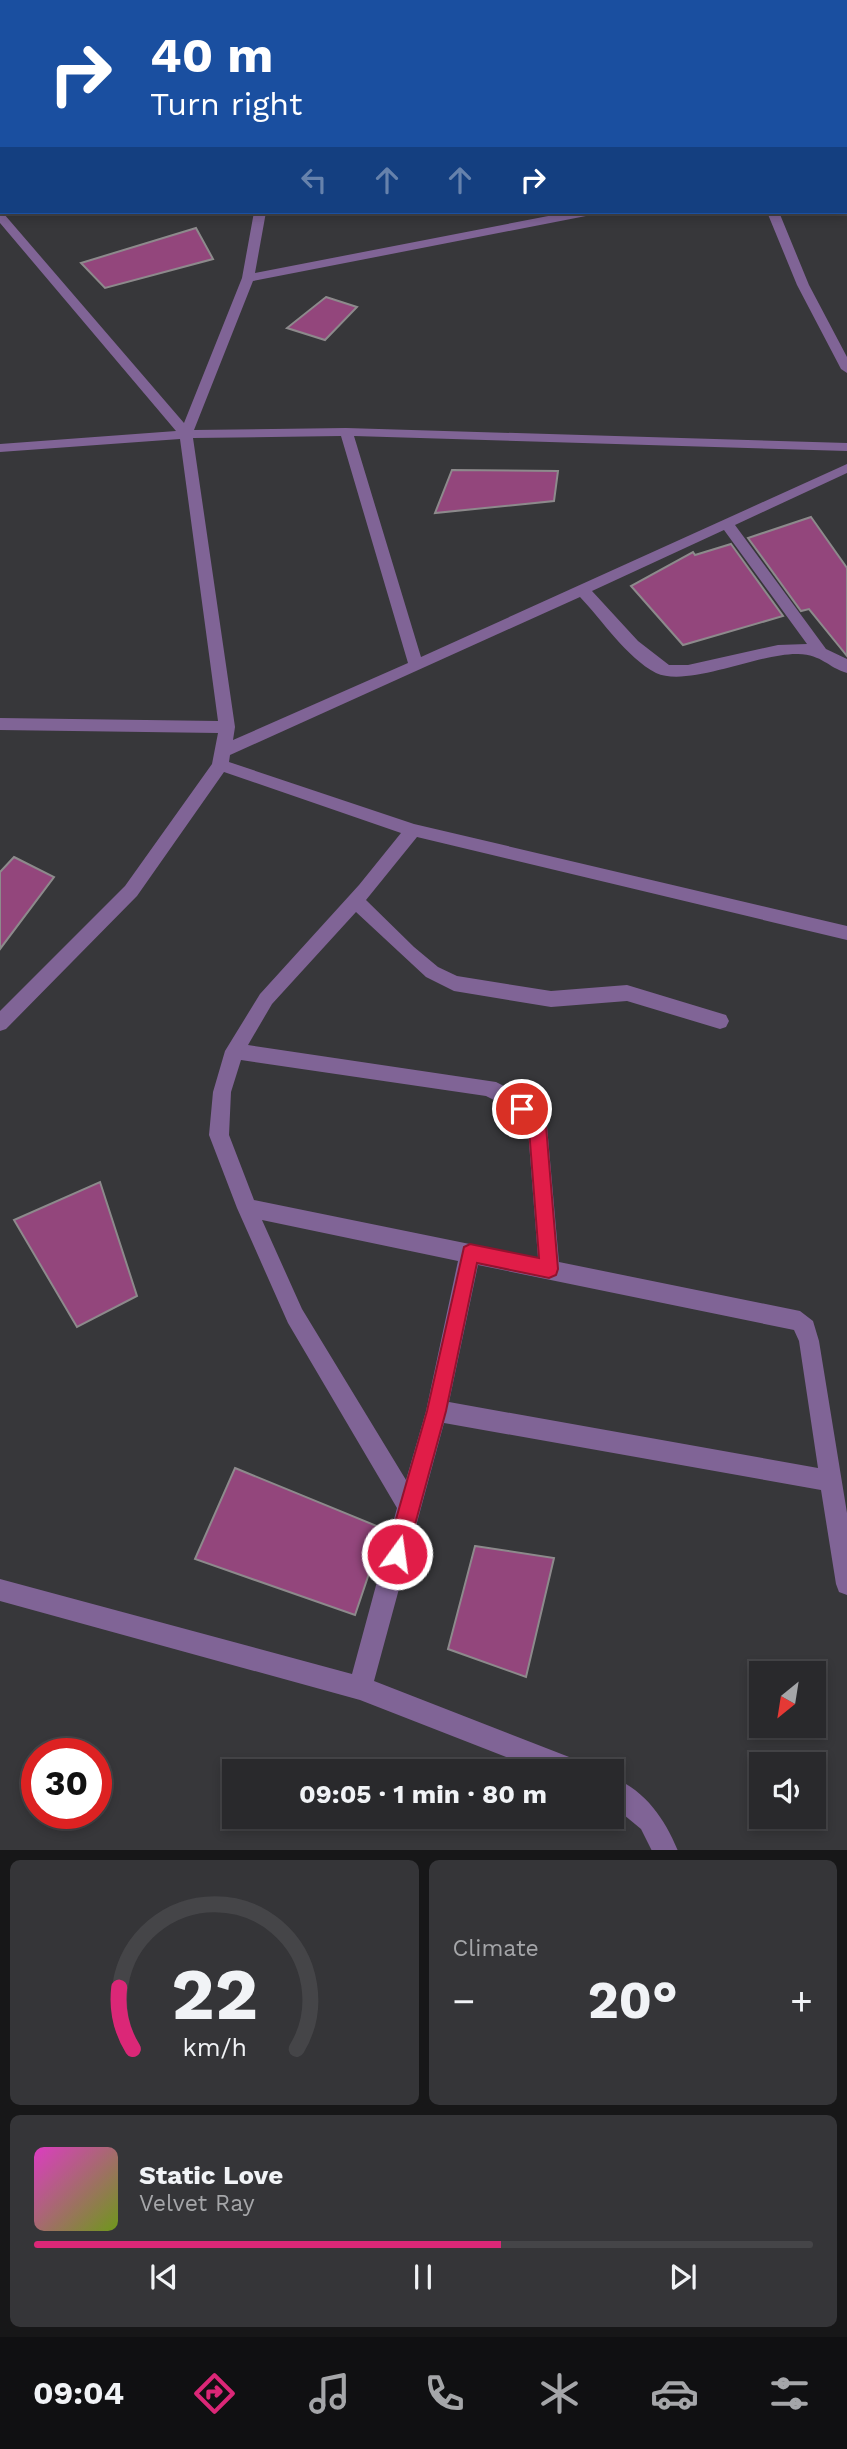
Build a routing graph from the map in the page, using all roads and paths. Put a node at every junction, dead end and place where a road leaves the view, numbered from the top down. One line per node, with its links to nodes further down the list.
1 (260, 214): 5 (street)
2 (576, 214): 5 (street)
3 (775, 214): 6 (street)
4 (0, 216): 8 (street)
5 (248, 278): 8 (street)
6 (847, 369)
7 (346, 432): 8 (street); 9 (street); 15 (street)
8 (186, 434): 10 (street); 18 (street)
9 (847, 447)
10 (0, 448)
11 (847, 468): 12 (street)
12 (726, 523): 13 (street); 14 (street)
13 (583, 590): 14 (street); 15 (street)
14 (820, 651): 16 (street)
15 (416, 666): 19 (street)
16 (847, 667)
17 (0, 724): 18 (street)
18 (227, 727): 19 (street)
19 (222, 758): 20 (street); 24 (street)
20 (413, 830): 21 (street); 22 (street)
21 (355, 900): 23 (street); 25 (street)
22 (847, 933)
23 (720, 1021)
24 (0, 1023)
25 (234, 1051): 26 (street); 28 (street)
26 (247, 1208): 27 (street); 31 (street)
27 (470, 1253): 28 (street); 29 (street)
28 (549, 1269): 30 (street)
29 (436, 1411): 30 (street); 31 (street)
30 (831, 1481): 32 (street)
31 (408, 1506): 34 (street)
32 (847, 1584)
33 (0, 1590): 34 (street)
34 (360, 1688): 35 (street)
35 (542, 1759)
36 (624, 1799): 37 (street)
37 (666, 1850)

